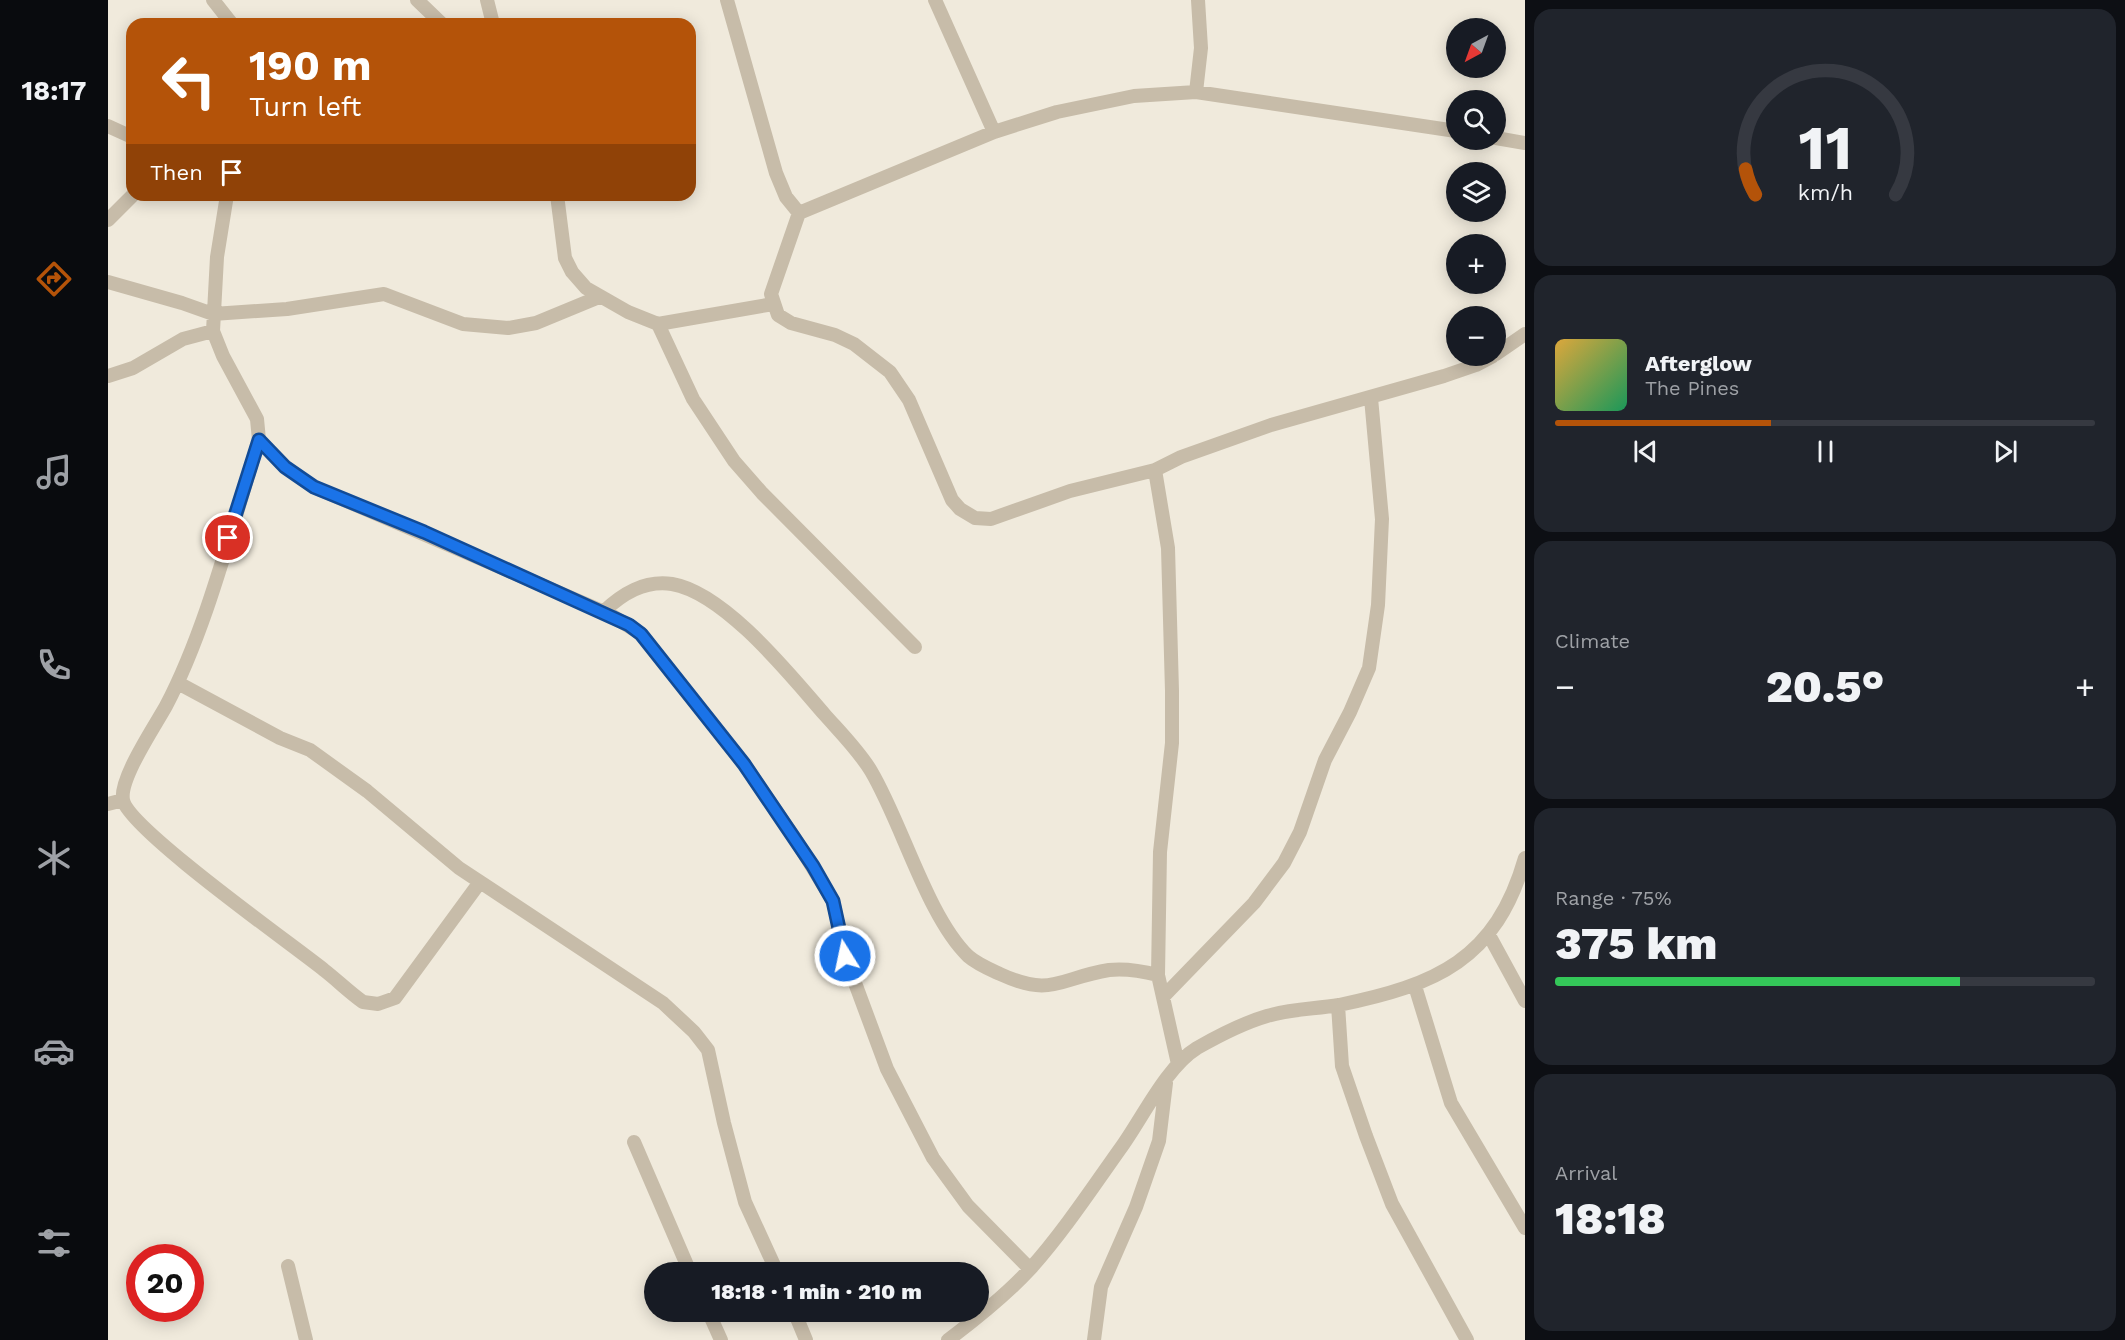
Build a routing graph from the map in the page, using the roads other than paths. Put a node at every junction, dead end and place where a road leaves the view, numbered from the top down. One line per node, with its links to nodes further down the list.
1 (213, 0): 7 (lane)
2 (417, 0): 8 (lane)
3 (487, 0): 9 (lane)
4 (727, 0): 20 (lane)
5 (935, 0): 13 (lane)
6 (1198, 0): 10 (lane)
7 (227, 18)
8 (433, 18)
9 (492, 18)
10 (1196, 92): 12 (lane); 13 (lane)
11 (108, 126): 14 (lane)
12 (1446, 130)
13 (994, 132): 20 (lane)
14 (126, 134)
15 (1506, 140): 16 (lane)
16 (1525, 143)
17 (127, 201): 21 (lane)
18 (225, 201): 25 (lane)
19 (558, 201): 23 (lane)
20 (799, 213): 24 (lane)
21 (108, 220)
22 (108, 282): 25 (lane)
23 (599, 297): 25 (lane); 26 (lane)
24 (773, 304): 26 (lane); 34 (lane)
25 (213, 314): 27 (lane)
26 (657, 324): 36 (lane)
27 (213, 331): 31 (lane); 33 (lane)
28 (1525, 334): 29 (lane)
29 (1506, 347)
30 (1473, 366): 32 (lane)
31 (108, 376)
32 (1371, 398): 34 (lane); 45 (lane)
33 (259, 440): 35 (lane); 37 (lane)
34 (1155, 470): 43 (lane)
35 (603, 612): 43 (lane); 55 (lane)
36 (915, 647)
37 (178, 683): 38 (lane); 41 (lane)
38 (123, 800): 39 (lane); 41 (lane)
39 (108, 804)
40 (1525, 858): 42 (lane)
41 (480, 882): 53 (lane)
42 (1489, 935): 44 (lane); 46 (lane)
43 (1158, 975): 45 (lane)
44 (1415, 986): 47 (lane); 51 (lane)
45 (1163, 998): 48 (lane)
46 (1525, 1001)
47 (1338, 1005): 48 (lane); 63 (lane)
48 (1178, 1064): 49 (lane)
49 (1166, 1081): 55 (lane); 62 (lane)
50 (634, 1142): 52 (lane)
51 (1525, 1228)
52 (686, 1262)
53 (772, 1262)
54 (288, 1266): 58 (lane)
55 (1030, 1269): 61 (lane)
56 (713, 1322): 59 (lane)
57 (799, 1322): 60 (lane)
58 (306, 1340)
59 (721, 1340)
60 (806, 1340)
61 (948, 1340)
62 (1094, 1340)
63 (1467, 1340)

